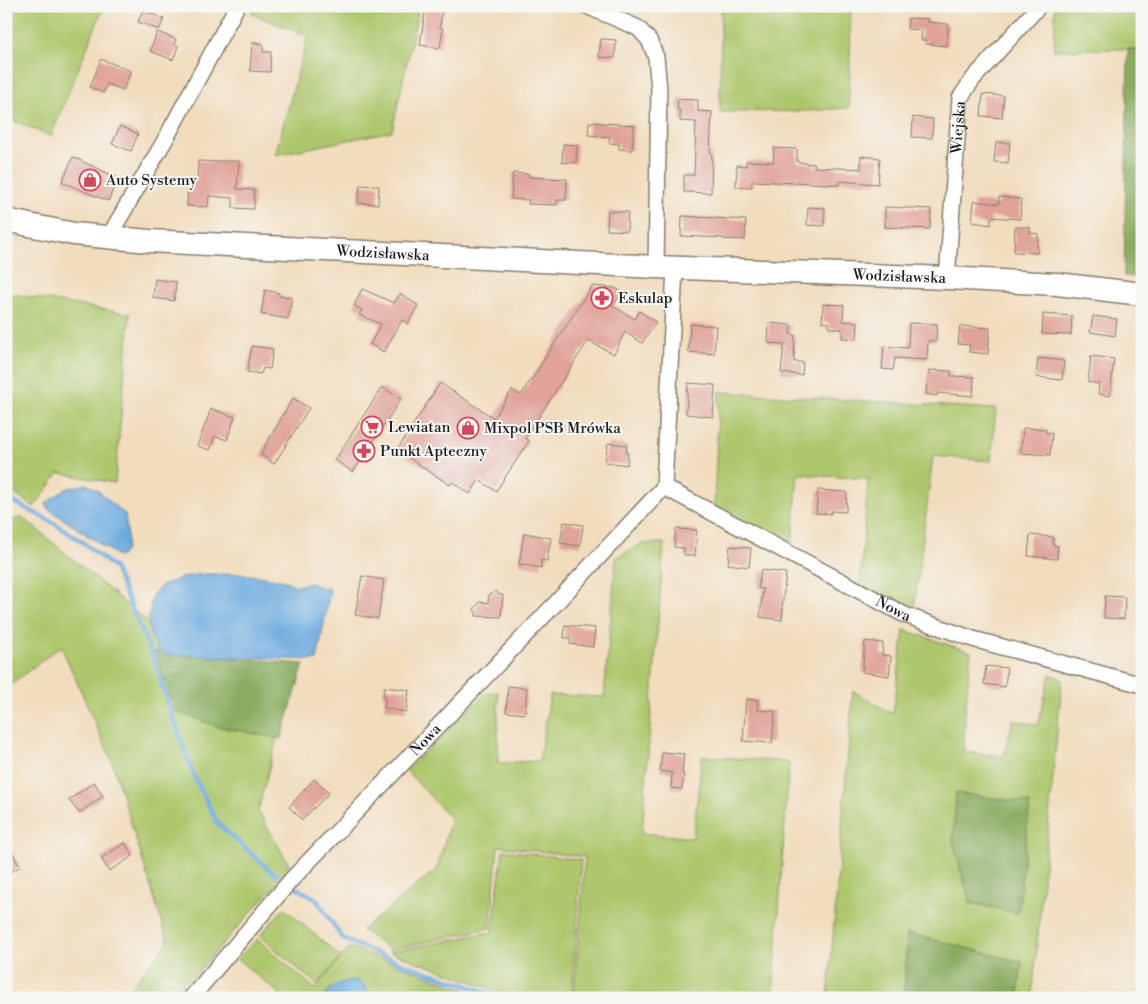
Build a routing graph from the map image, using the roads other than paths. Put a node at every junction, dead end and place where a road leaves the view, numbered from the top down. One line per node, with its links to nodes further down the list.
1 (237, 6): 5 (street)
2 (587, 6): 6 (street)
3 (1039, 6): 7 (street, Wiejska)
4 (6, 220): 5 (street, Wodzisławska)
5 (108, 238): 6 (street, Wodzisławska)
6 (666, 268): 7 (street, Wodzisławska); 9 (street)
7 (947, 278): 8 (street, Wodzisławska)
8 (1142, 294)
9 (664, 487): 10 (street, Nowa); 11 (street, Nowa)
10 (1142, 685)
11 (191, 998)

